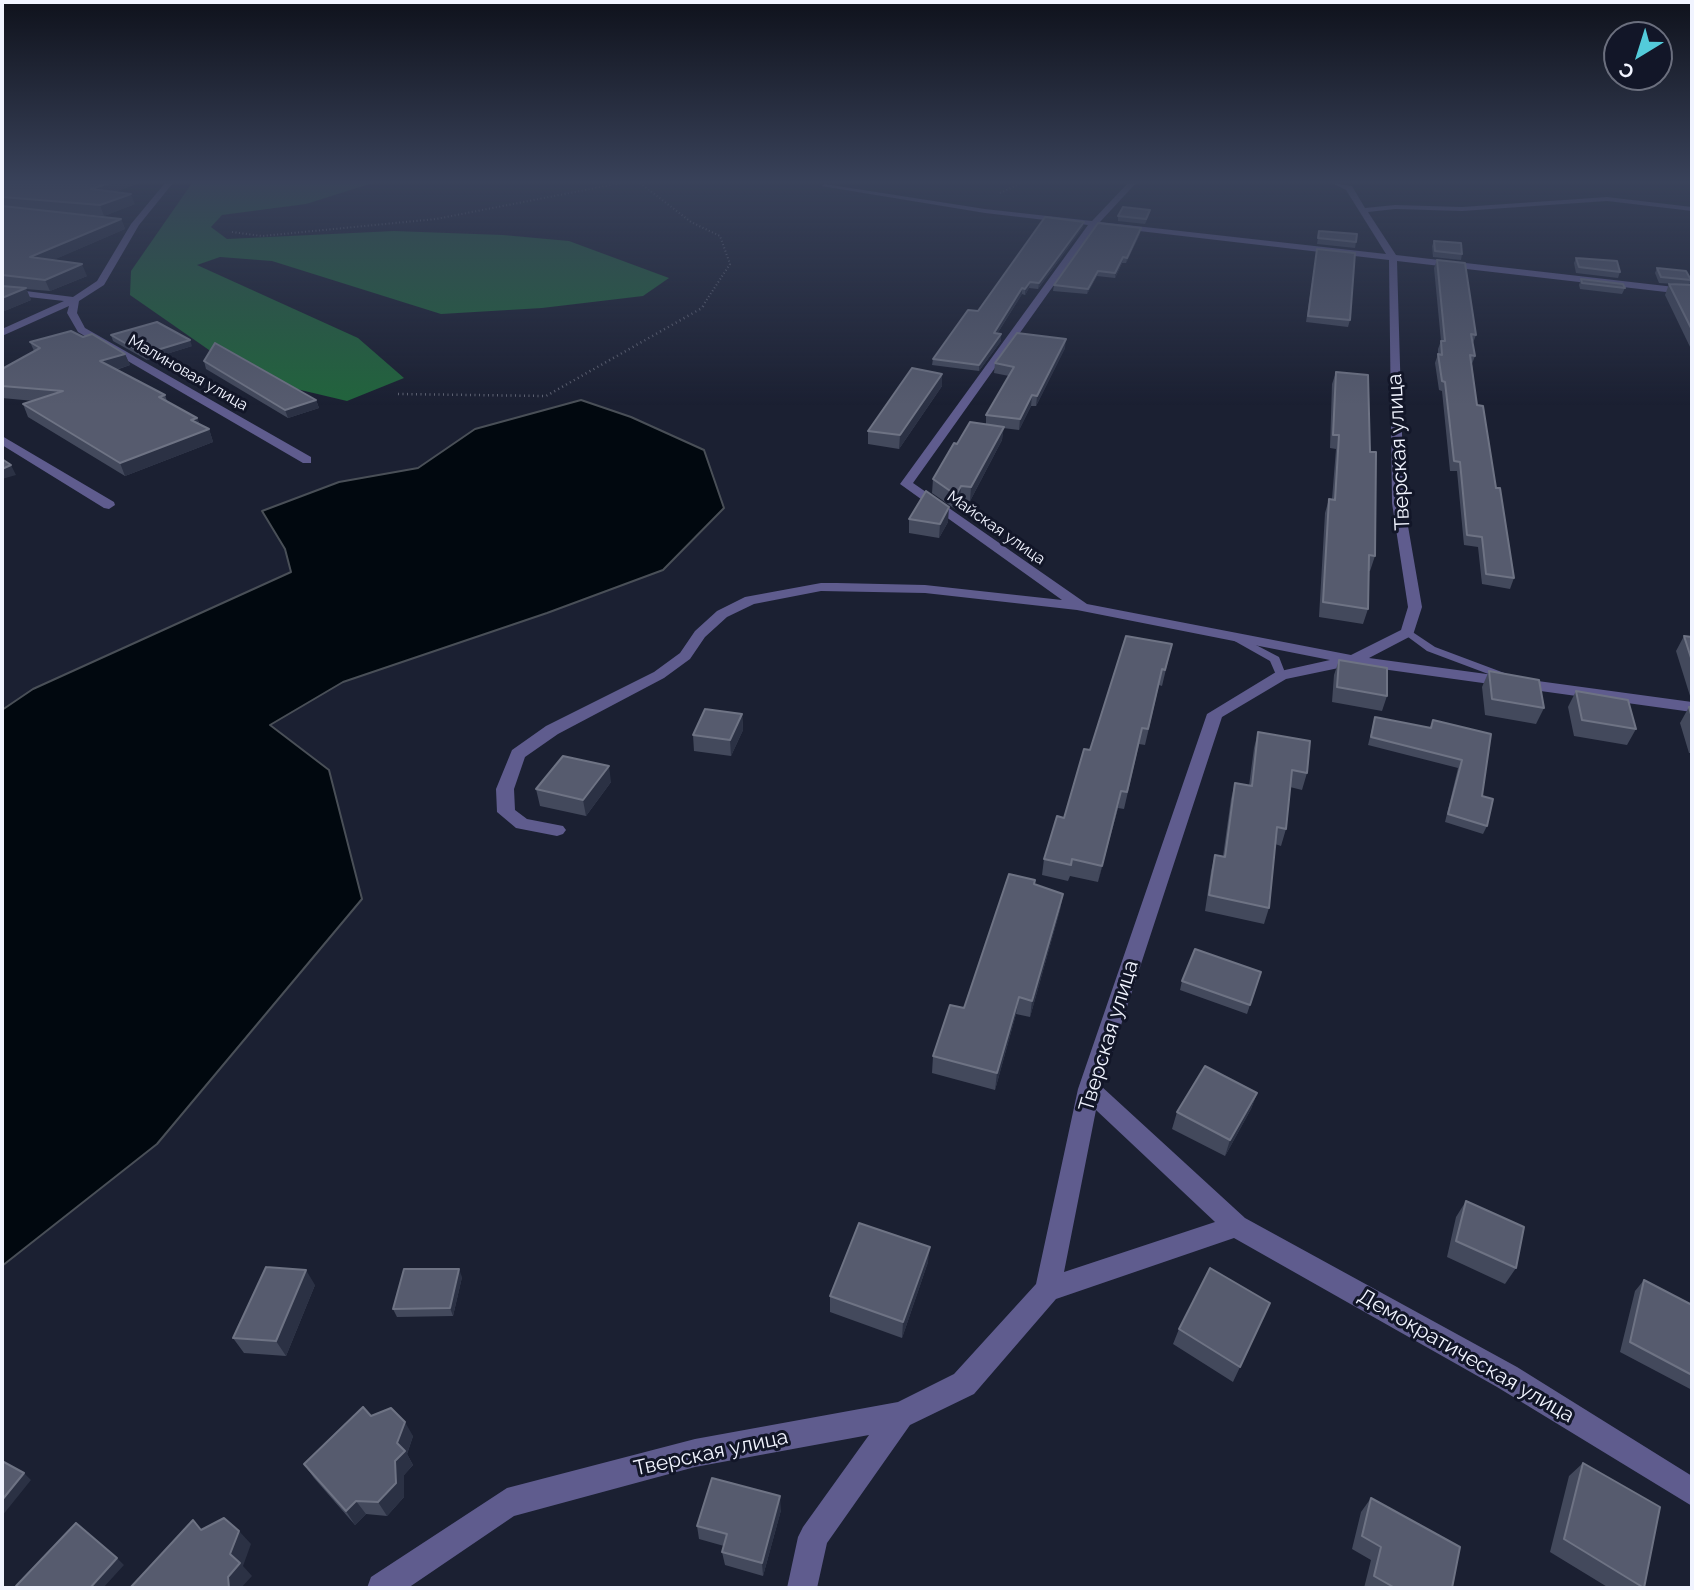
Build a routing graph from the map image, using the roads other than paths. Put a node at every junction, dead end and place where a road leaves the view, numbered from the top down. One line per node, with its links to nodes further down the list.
1 (116, 257): 7 (street)
2 (1069, 257): 12 (street, Майская улица)
3 (1386, 257): 4 (street)
4 (1393, 258): 6 (street); 13 (street, Тверская улица)
5 (2, 291): 7 (street)
6 (1692, 292)
7 (75, 300): 8 (street); 10 (street, Малиновая улица)
8 (2, 333)
9 (2, 440): 11 (street)
10 (307, 460)
11 (109, 505)
12 (1082, 607): 14 (street, Майская улица); 19 (street)
13 (1408, 632): 15 (street, Тверская улица); 17 (lane)
14 (1224, 633): 15 (street, Майская улица); 16 (lane)
15 (1353, 660): 16 (street, Тверская улица); 17 (street, Майская улица)
16 (1281, 675): 20 (street, Тверская улица)
17 (1532, 685): 18 (street, Майская улица)
18 (1692, 707)
19 (557, 830)
20 (1089, 1089): 21 (street, Демократическая улица); 22 (street, Тверская улица)
21 (1236, 1226): 22 (street); 24 (street, Демократическая улица)
22 (1048, 1290): 23 (street, Тверская улица)
23 (900, 1415): 25 (street, Тверская улица); 26 (street)
24 (1692, 1492)
25 (382, 1588)
26 (802, 1588)

